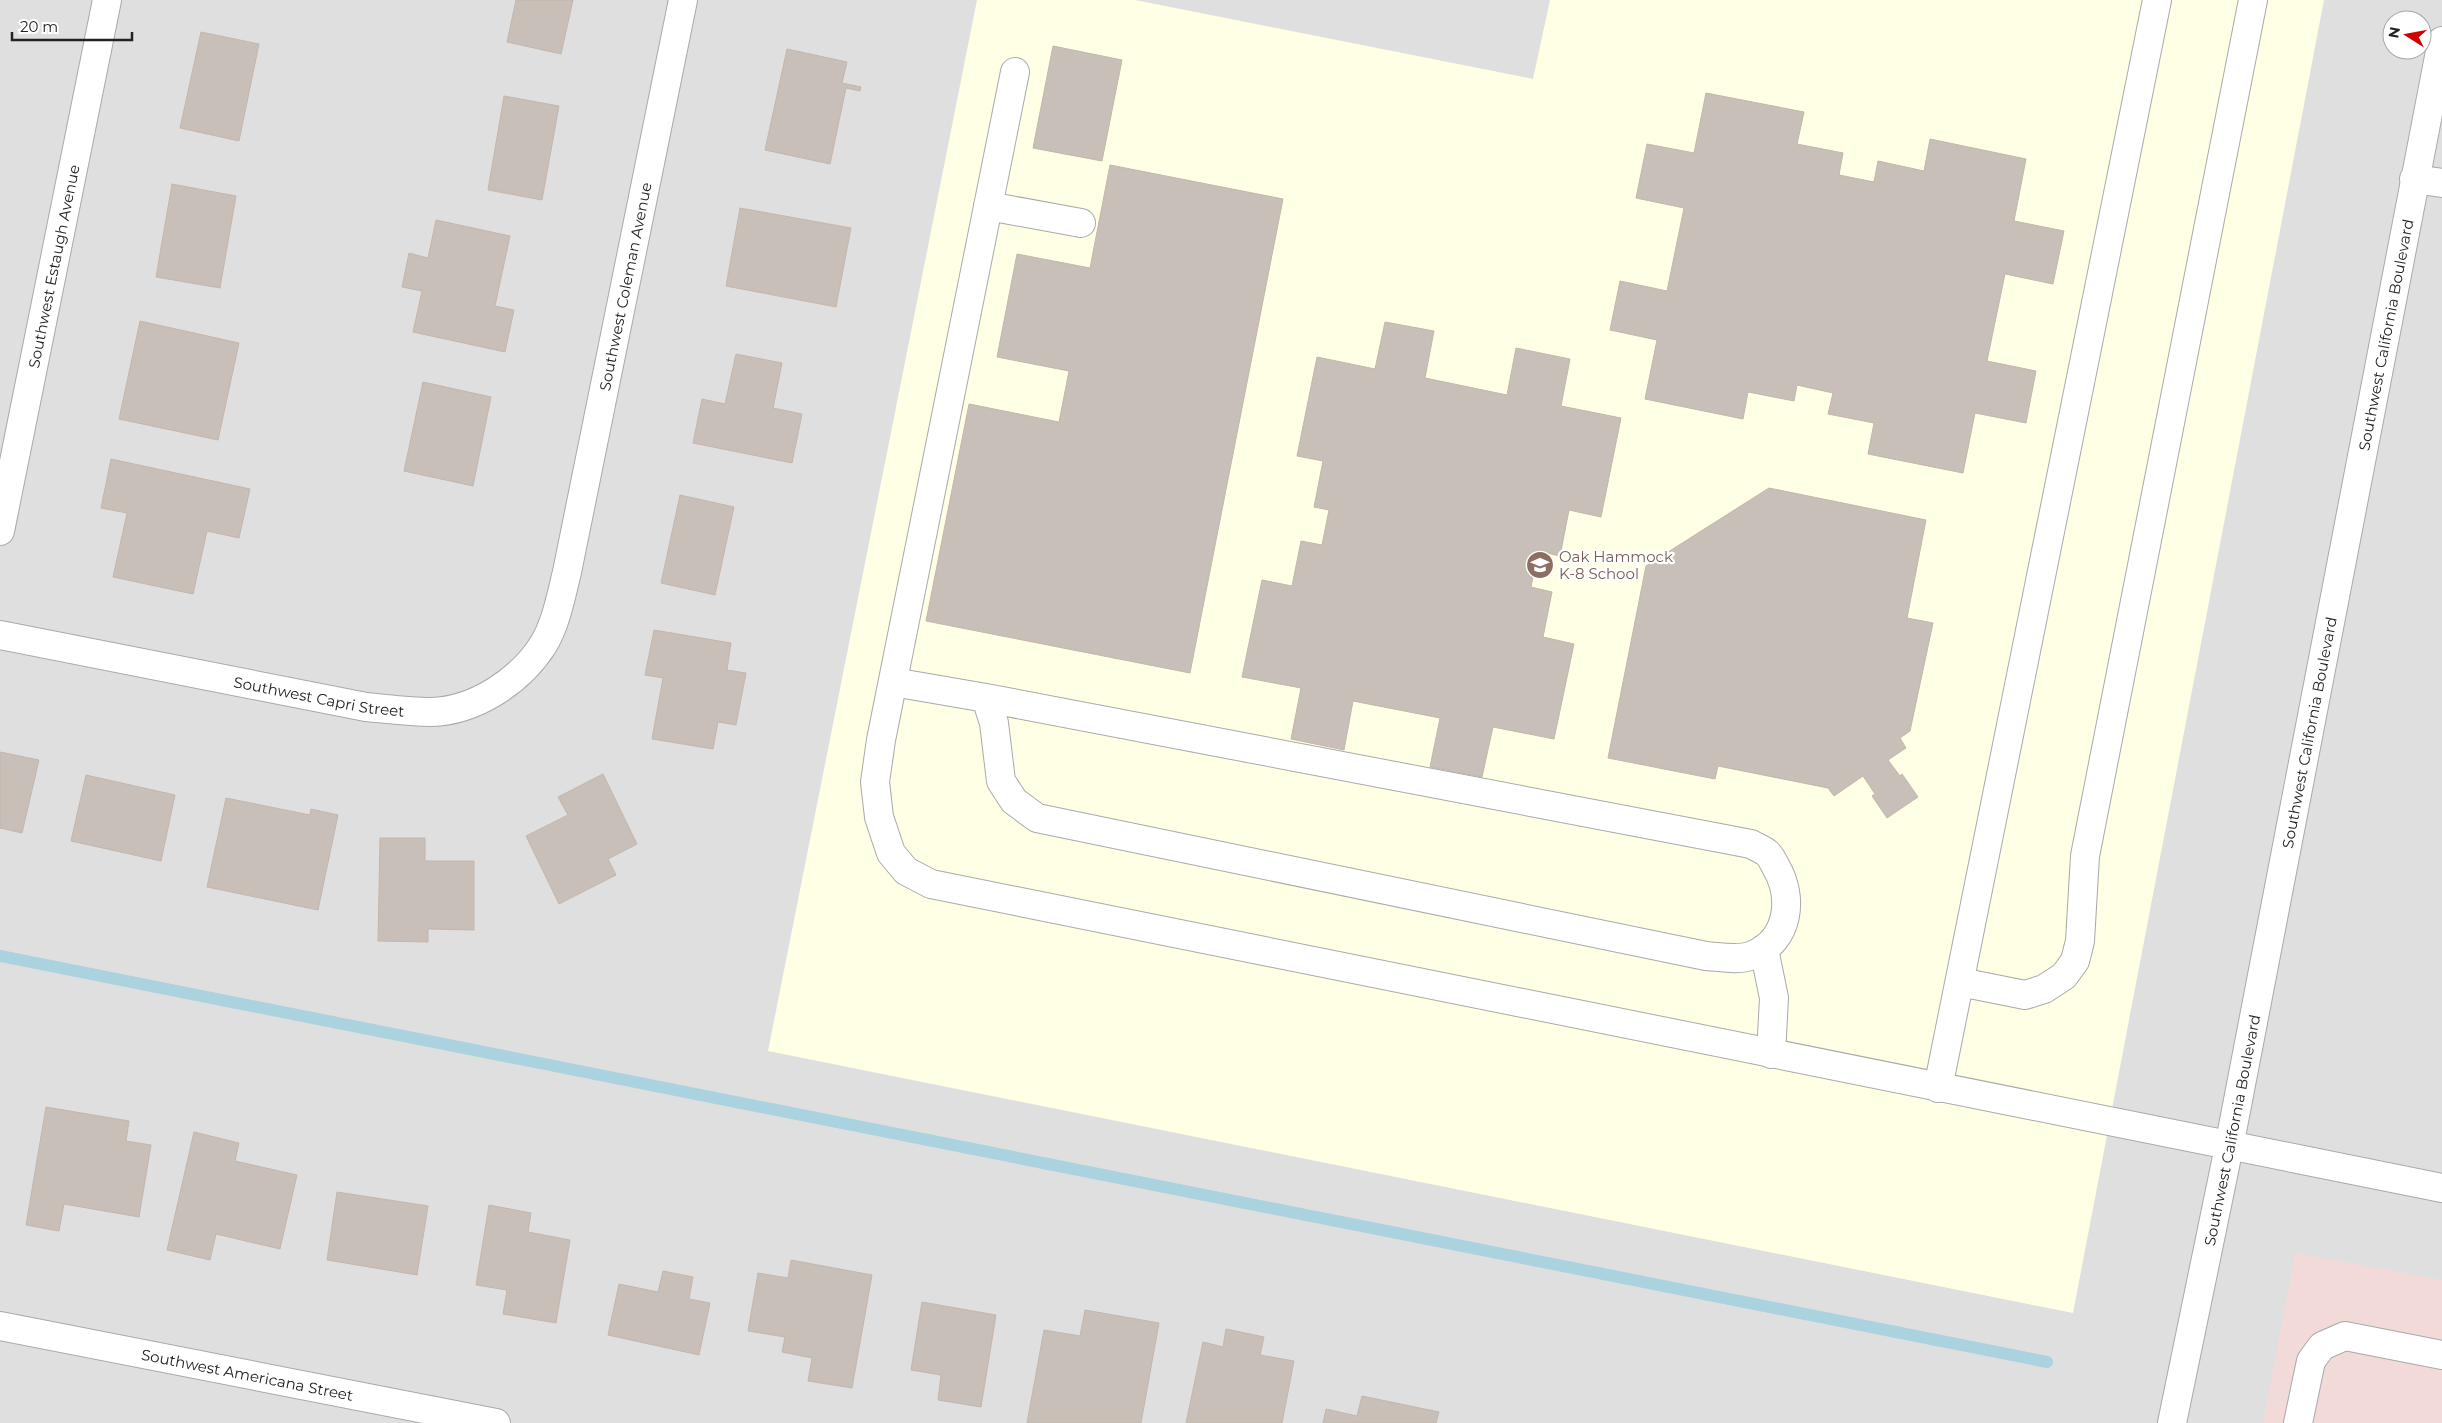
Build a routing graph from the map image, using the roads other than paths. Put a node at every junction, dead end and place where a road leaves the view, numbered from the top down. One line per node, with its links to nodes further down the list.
1 (107, 0): 11 (street, Southwest Estaugh Avenue)
2 (683, 0): 12 (street, Southwest Coleman Avenue)
3 (2157, 0): 17 (street)
4 (2253, 0): 17 (street)
5 (2442, 41): 7 (street, Southwest California Boulevard)
6 (1015, 72): 9 (street)
7 (2414, 178): 8 (street); 20 (street, Southwest California Boulevard)
8 (2442, 183)
9 (988, 206): 10 (street); 14 (street)
10 (1081, 223)
11 (0, 532)
12 (567, 572): 13 (street, Southwest Capri Street)
13 (0, 635)
14 (893, 682): 15 (street); 18 (street)
15 (986, 698): 16 (street); 16 (street)
16 (1764, 949): 18 (street)
17 (1960, 982): 19 (street)
18 (1771, 1054): 19 (street)
19 (1938, 1088): 20 (street)
20 (2228, 1146): 21 (street); 25 (street, Southwest California Boulevard)
21 (2442, 1188)
22 (0, 1326): 24 (street, Southwest Americana Street)
23 (2442, 1355): 26 (street)
24 (496, 1423)
25 (2172, 1423)
26 (2298, 1423)

